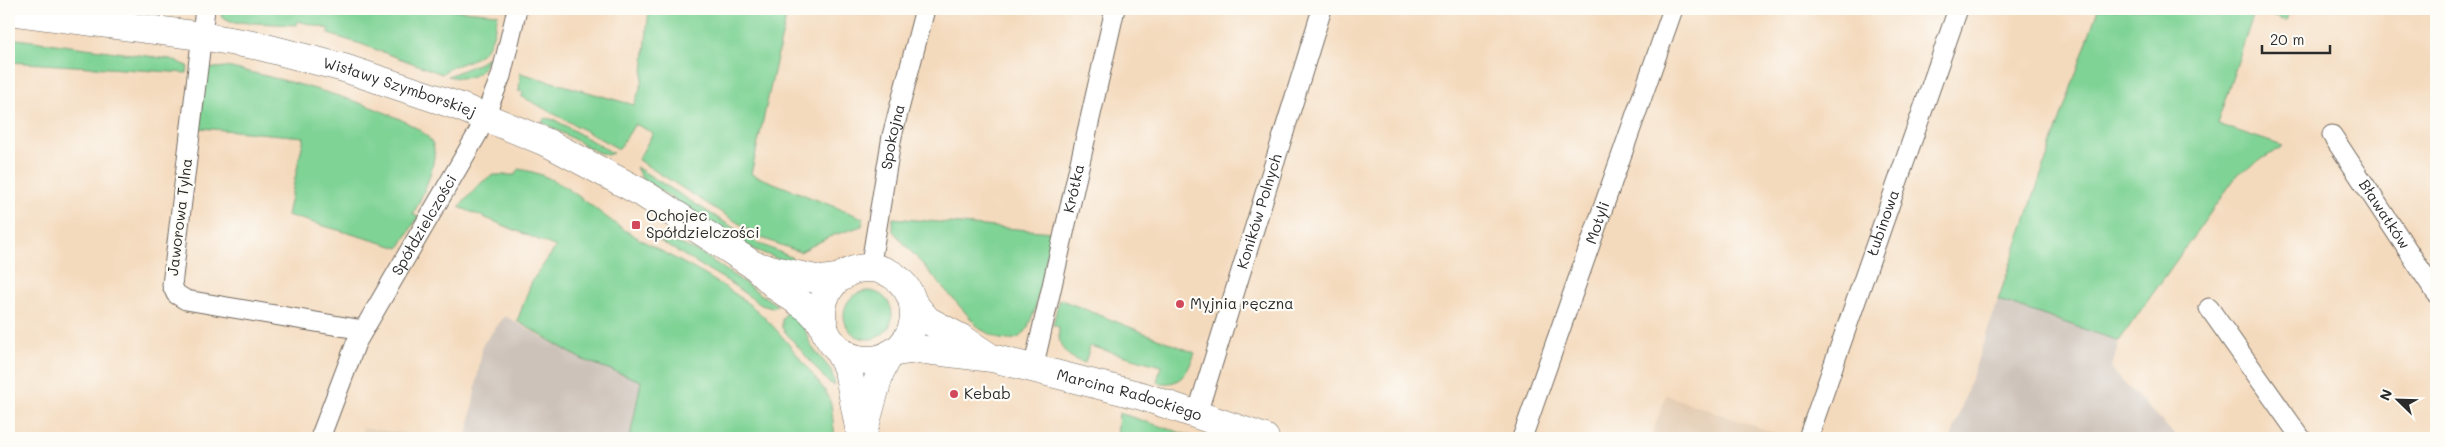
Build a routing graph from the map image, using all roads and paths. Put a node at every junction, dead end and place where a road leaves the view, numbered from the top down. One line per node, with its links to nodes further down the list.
1 (205, 9): 9 (street, Jaworowa Tylna)
2 (517, 9): 10 (street, Spółdzielczości)
3 (925, 9): 13 (street, Spokojna)
4 (1115, 9): 22 (street, Krótka)
5 (1322, 9): 23 (street, Koników Polnych)
6 (1673, 9): 27 (street, Motyli)
7 (1958, 9): 28 (street, Łubinowa)
8 (9, 11): 9 (street, Wisławy Szymborskiej)
9 (201, 36): 10 (street, Wisławy Szymborskiej); 18 (street, Jaworowa Tylna)
10 (485, 116): 12 (street, Wisławy Szymborskiej); 18 (street, Spółdzielczości)
11 (2332, 136): 15 (street, Bławatków)
12 (755, 266): 14 (street, Wisławy Szymborskiej); 19 (street, Wisławy Szymborskiej)
13 (870, 269): 14 (street); 16 (street)
14 (842, 277): 19 (street)
15 (2436, 293)
16 (913, 303): 20 (street); 21 (street, Marcina Radockiego)
17 (2209, 308): 29 (street)
18 (363, 330): 24 (street, Spółdzielczości)
19 (830, 336): 20 (street); 25 (street)
20 (892, 353): 21 (street, Marcina Radockiego); 25 (street)
21 (992, 358): 22 (street, Marcina Radockiego)
22 (1033, 369): 23 (street, Marcina Radockiego)
23 (1196, 414): 26 (street, Marcina Radockiego)
24 (320, 438)
25 (861, 438)
26 (1265, 438)
27 (1522, 438)
28 (1808, 438)
29 (2301, 438)

